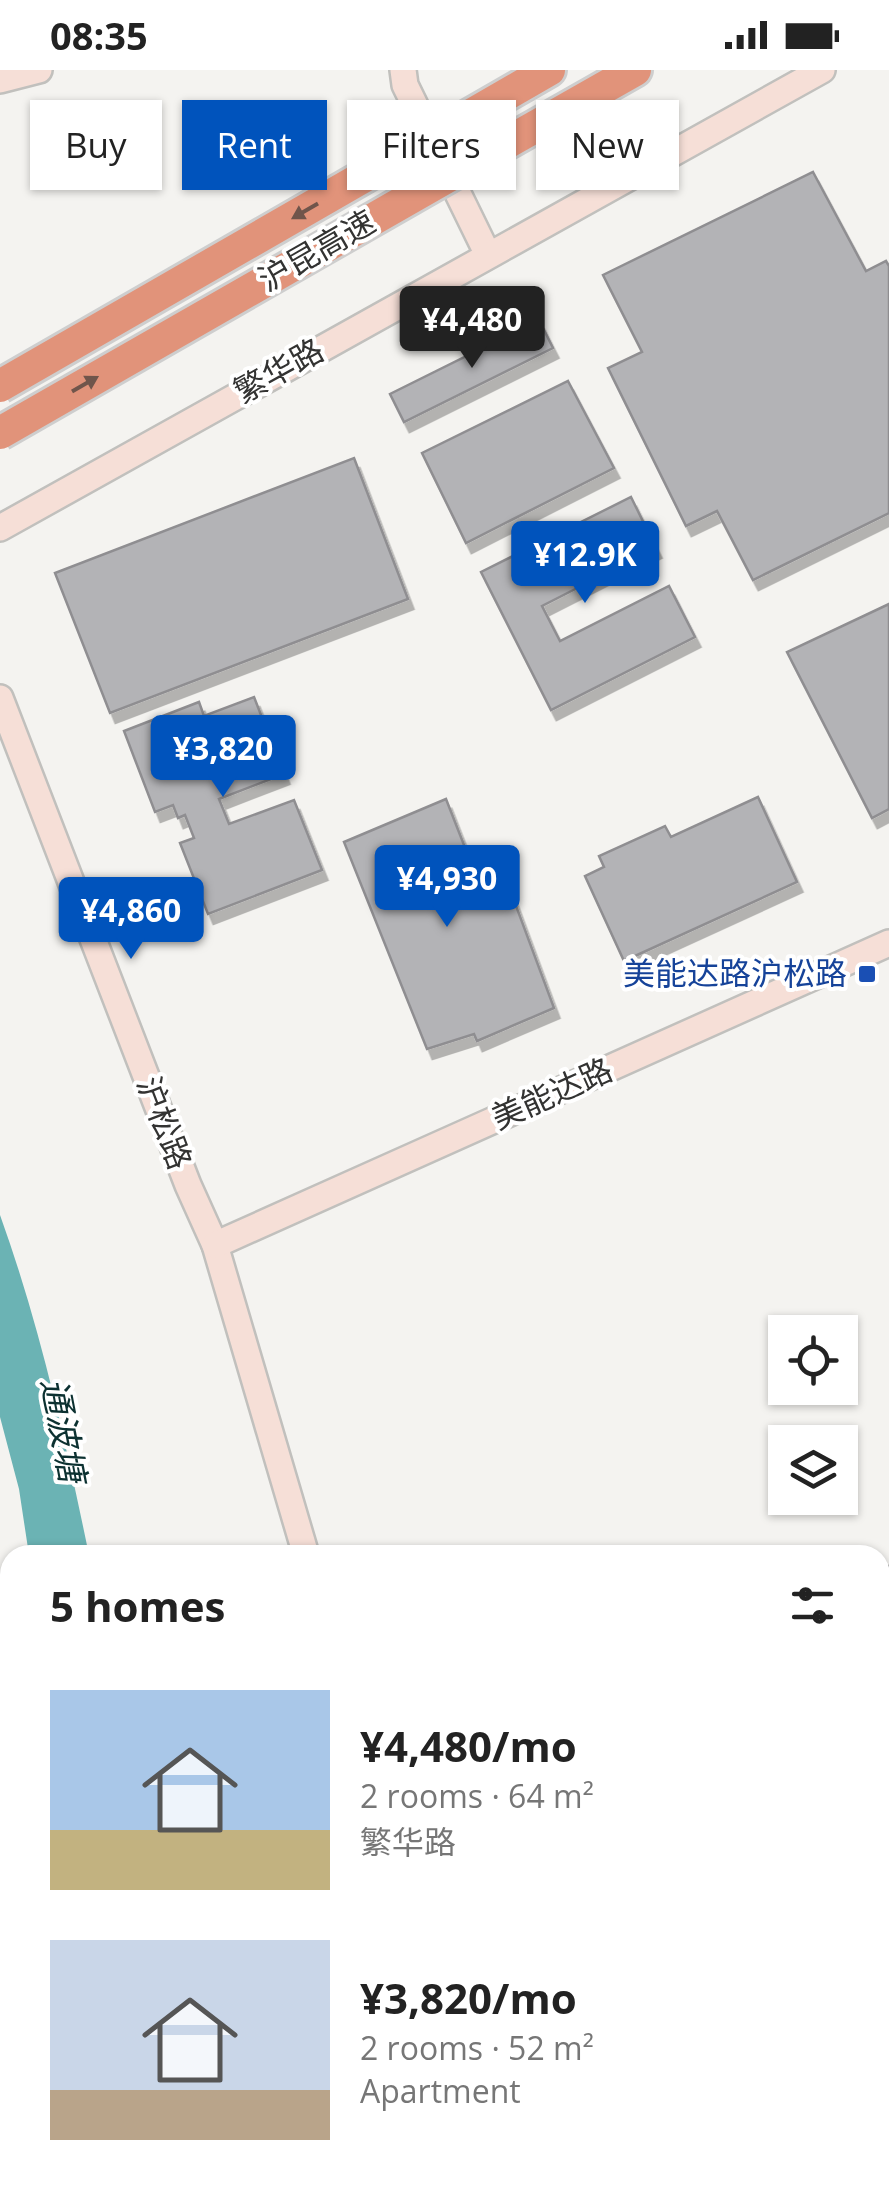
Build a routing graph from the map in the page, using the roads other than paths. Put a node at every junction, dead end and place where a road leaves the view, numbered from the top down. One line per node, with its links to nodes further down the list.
1 (39, 70): 6 (main road)
2 (402, 70): 7 (main road)
3 (549, 70): 8 (highway, 沪昆高速, one-way to 8, bridge)
4 (635, 70): 9 (highway, 沪昆高速, one-way to 4, bridge)
5 (822, 70): 7 (main road, 繁华路)
6 (0, 80)
7 (488, 255): 10 (main road, 繁华路)
8 (0, 386)
9 (0, 432)
10 (0, 528)
11 (0, 698): 13 (main road, 沪松路)
12 (889, 943): 13 (main road, 美能达路)
13 (214, 1245): 14 (main road, 沪松路)
14 (303, 1545)

